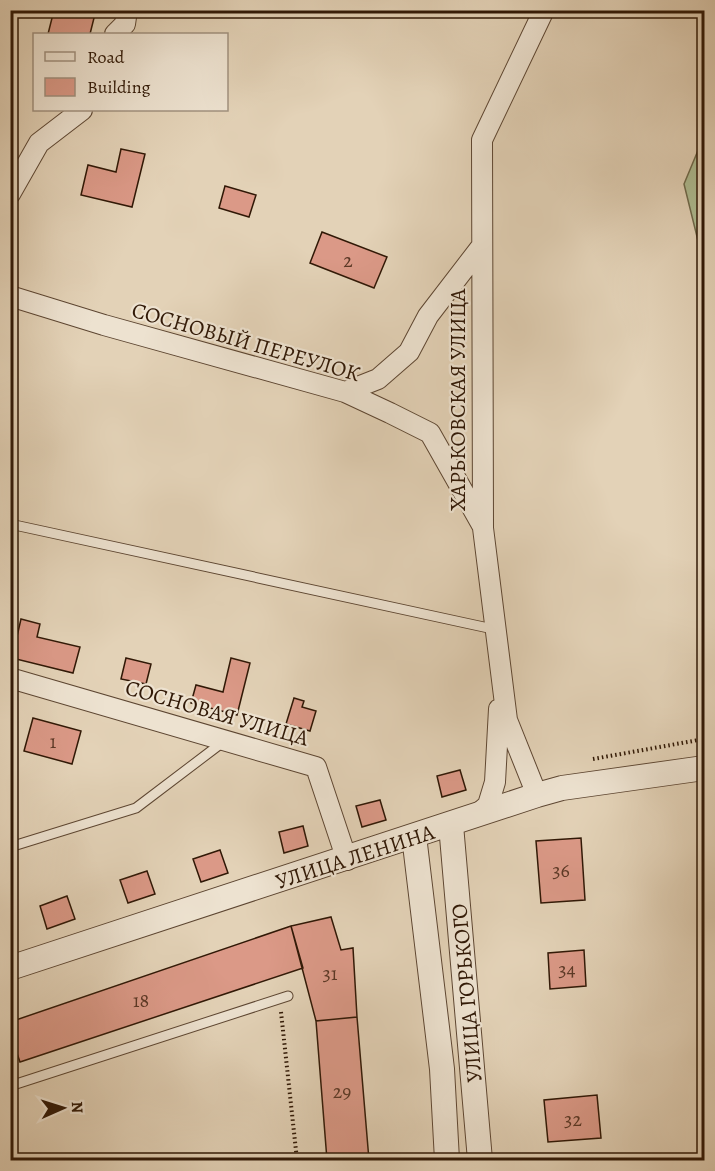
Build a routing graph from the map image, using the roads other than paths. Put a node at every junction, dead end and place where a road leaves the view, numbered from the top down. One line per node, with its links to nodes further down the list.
1 (127, 10): 3 (street)
2 (544, 10): 6 (street, ХАРЬКОВСКАЯ УЛИЦА)
3 (116, 33)
4 (81, 111): 5 (street)
5 (10, 194)
6 (481, 248): 8 (street); 10 (street, ХАРЬКОВСКАЯ УЛИЦА)
7 (10, 296): 8 (street, СОСНОВЫЙ ПЕРЕУЛОК)
8 (345, 392): 10 (street, СОСНОВЫЙ ПЕРЕУЛОК)
9 (10, 524): 11 (lane)
10 (483, 528): 11 (street, ХАРЬКОВСКАЯ УЛИЦА)
11 (493, 629): 13 (street, ХАРЬКОВСКАЯ УЛИЦА)
12 (10, 678): 14 (street, СОСНОВАЯ УЛИЦА)
13 (501, 680): 16 (street, ХАРЬКОВСКАЯ УЛИЦА); 17 (street)
14 (225, 740): 19 (lane); 20 (street, СОСНОВАЯ УЛИЦА)
15 (705, 768): 16 (street, УЛИЦА ЛЕНИНА)
16 (537, 795): 17 (street, УЛИЦА ЛЕНИНА)
17 (462, 821): 18 (street, УЛИЦА ЛЕНИНА); 25 (street, УЛИЦА ГОРЬКОГО)
18 (414, 836): 20 (street, УЛИЦА ЛЕНИНА); 24 (street, УЛИЦА ГОРЬКОГО)
19 (10, 847)
20 (347, 860): 21 (street, УЛИЦА ЛЕНИНА)
21 (10, 968)
22 (284, 998): 23 (lane)
23 (10, 1086)
24 (447, 1161)
25 (480, 1161)

